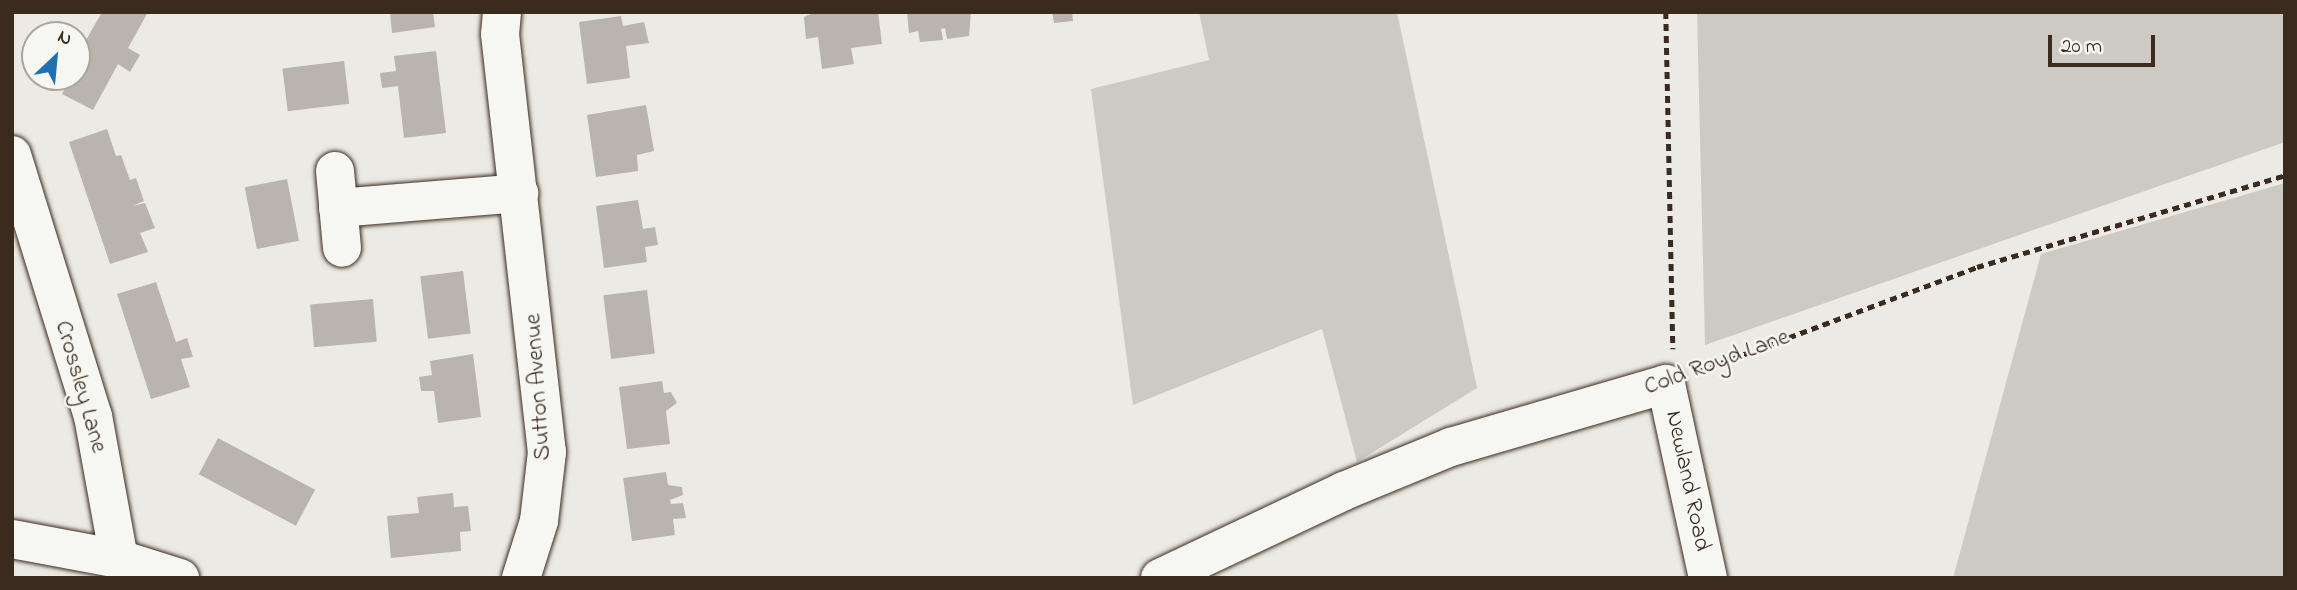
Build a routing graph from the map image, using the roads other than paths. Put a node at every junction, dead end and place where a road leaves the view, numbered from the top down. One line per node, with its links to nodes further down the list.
1 (502, 12): 3 (street, Sutton Avenue)
2 (12, 155): 7 (street, Crossley Lane)
3 (519, 193): 4 (street); 9 (street, Sutton Avenue)
4 (342, 248)
5 (1666, 384): 10 (street, Cold Royd Lane); 11 (street, Newland Road)
6 (12, 539): 7 (street)
7 (119, 559): 8 (street)
8 (180, 578)
9 (521, 578)
10 (1160, 578)
11 (1708, 578)

